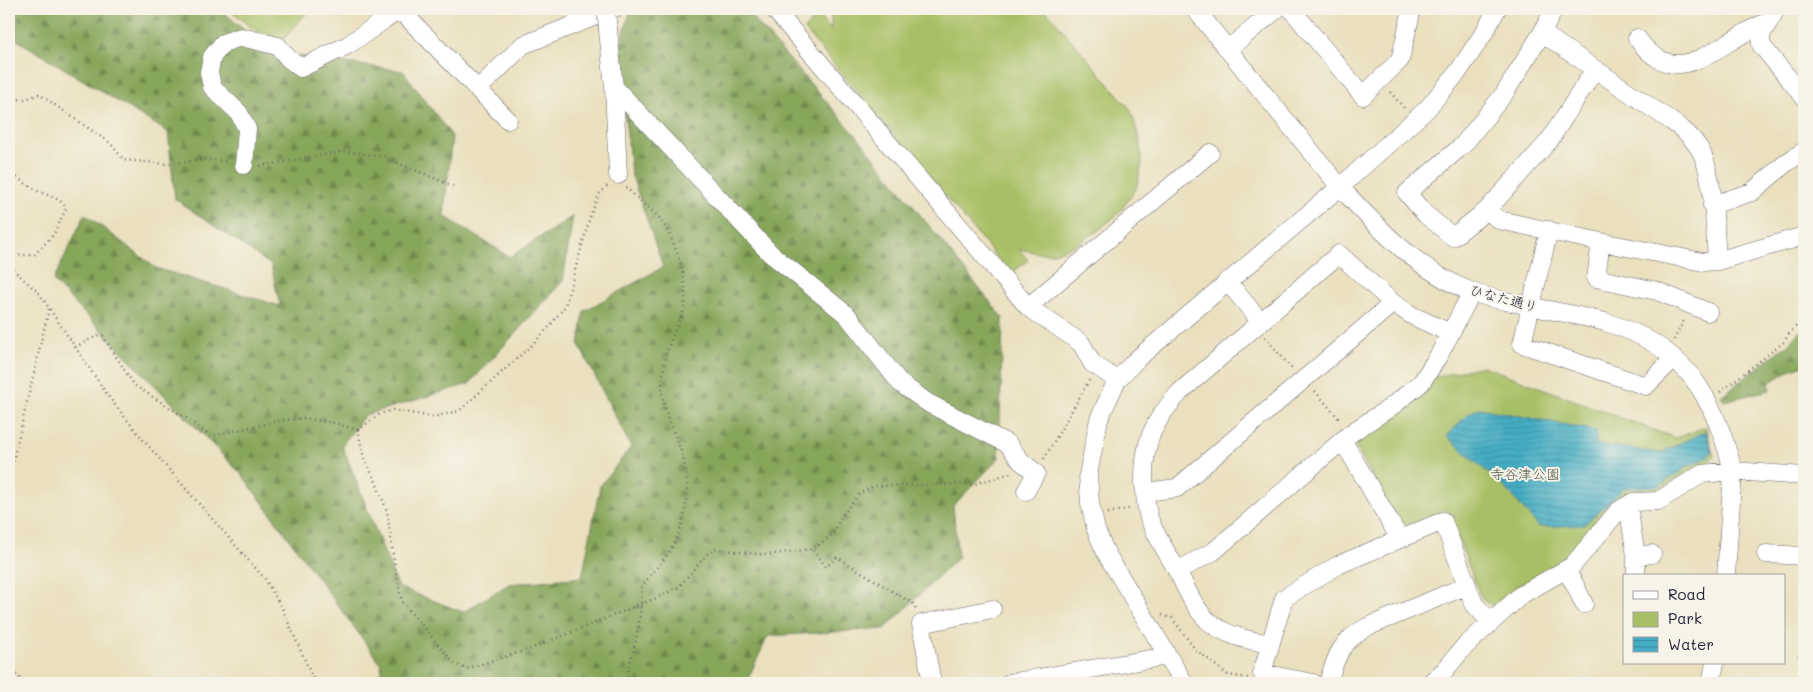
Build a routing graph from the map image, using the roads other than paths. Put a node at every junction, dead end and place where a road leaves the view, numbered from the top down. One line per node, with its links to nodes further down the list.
1 (399, 9): 17 (street); 22 (street)
2 (606, 9): 16 (street, bridge)
3 (614, 9): 17 (street)
4 (774, 9): 35 (street)
5 (1195, 9): 14 (street, ひなた通り)
6 (1276, 9): 14 (street)
7 (1291, 9): 8 (street)
8 (1412, 9)
9 (1497, 9): 24 (street)
10 (1554, 9): 12 (street)
11 (1773, 15): 13 (street); 18 (street)
12 (1542, 33): 15 (street); 26 (street)
13 (1637, 38)
14 (1228, 49): 24 (street, ひなた通り)
15 (1595, 69): 25 (street); 26 (street)
16 (614, 87): 23 (street); 44 (street)
17 (478, 89): 19 (street)
18 (1804, 97)
19 (508, 120)
20 (1804, 151): 25 (street)
21 (1210, 153): 35 (street)
22 (244, 165)
23 (618, 175)
24 (1340, 187): 31 (street); 32 (street, ひなた通り)
25 (1712, 204): 30 (street)
26 (1487, 210): 27 (street)
27 (1549, 230): 29 (street); 34 (street)
28 (1804, 236): 30 (street)
29 (1601, 242): 30 (street); 36 (street)
30 (1717, 261)
31 (1227, 281): 37 (street); 40 (street)
32 (1472, 292): 34 (street, ひなた通り); 38 (street)
33 (1393, 303): 37 (street); 38 (street); 45 (street)
34 (1532, 306): 39 (street, ひなた通り); 39 (street)
35 (1028, 308): 40 (street)
36 (1708, 312)
37 (1258, 324): 45 (street)
38 (1450, 333): 41 (street)
39 (1671, 355): 42 (street, ひなた通り)
40 (1117, 380): 59 (street)
41 (1347, 437): 47 (street); 51 (street)
42 (1733, 471): 43 (street); 46 (street); 53 (street)
43 (1804, 476)
44 (1026, 491)
45 (1146, 499): 51 (street)
46 (1628, 505): 50 (street); 52 (street)
47 (1400, 539): 54 (street); 58 (street)
48 (1766, 554): 49 (street)
49 (1804, 556)
50 (1565, 570): 55 (street); 57 (street)
51 (1177, 571): 58 (street)
52 (1637, 574)
53 (1726, 574)
54 (1466, 586): 57 (street); 66 (street)
55 (1584, 604)
56 (992, 609): 62 (street)
57 (1491, 622): 67 (street)
58 (1270, 644): 65 (street)
59 (1168, 656): 61 (street); 64 (street)
60 (1716, 664): 68 (street)
61 (1056, 679): 63 (street)
62 (932, 683)
63 (1009, 683)
64 (1184, 683)
65 (1313, 683)
66 (1328, 683)
67 (1430, 683)
68 (1712, 683)

